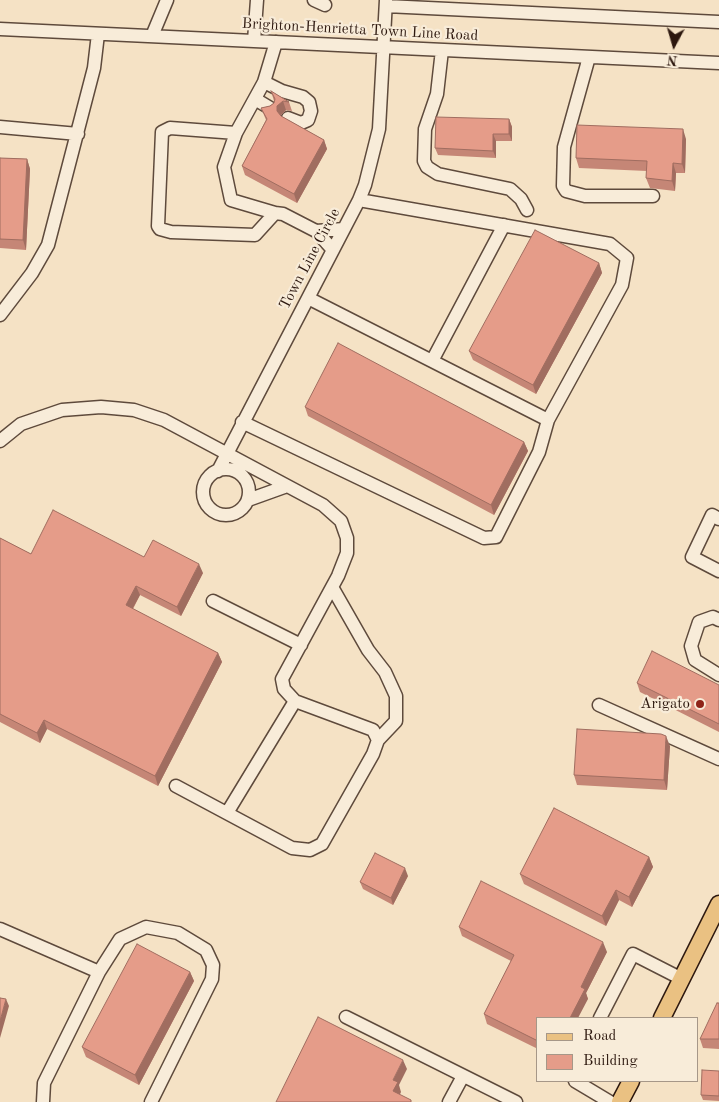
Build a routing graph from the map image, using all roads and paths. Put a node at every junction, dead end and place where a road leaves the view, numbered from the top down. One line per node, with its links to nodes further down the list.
1 (167, 0): 7 (street)
2 (258, 0): 8 (street)
3 (386, 3): 4 (street); 10 (street, Town Line Circle)
4 (719, 22)
5 (0, 29): 6 (street, Brighton-Henrietta Town Line Road)
6 (98, 34): 7 (street, Brighton-Henrietta Town Line Road); 20 (street)
7 (152, 36): 8 (street, Brighton-Henrietta Town Line Road)
8 (254, 41): 9 (street, Brighton-Henrietta Town Line Road)
9 (276, 42): 10 (street, Brighton-Henrietta Town Line Road); 14 (street)
10 (383, 47): 11 (street, Brighton-Henrietta Town Line Road); 22 (street, Town Line Circle)
11 (442, 50): 12 (street, Brighton-Henrietta Town Line Road); 23 (street)
12 (589, 57): 13 (street, Brighton-Henrietta Town Line Road); 21 (street)
13 (719, 63)
14 (264, 82): 15 (street); 17 (street)
15 (255, 98): 16 (street); 19 (street)
16 (270, 108)
17 (288, 118)
18 (0, 128): 20 (street)
19 (236, 133): 24 (street); 24 (street)
20 (78, 134): 30 (street)
21 (652, 196)
22 (359, 200): 25 (street); 26 (street, Town Line Circle)
23 (527, 210)
24 (274, 213): 27 (street)
25 (504, 225): 31 (street); 32 (street)
26 (344, 229): 27 (street); 28 (street, Town Line Circle)
27 (316, 231): 28 (street)
28 (333, 250): 29 (street, Town Line Circle)
29 (308, 298): 31 (street); 33 (street, Town Line Circle)
30 (0, 314)
31 (432, 361): 32 (street)
32 (548, 420): 33 (street)
33 (242, 422): 35 (street, Town Line Circle)
34 (0, 441): 35 (street)
35 (226, 453): 36 (street, Town Line Circle); 37 (street)
36 (218, 470): 38 (street); 38 (street, Town Line Circle)
37 (287, 486): 38 (street); 41 (street)
38 (248, 500)
39 (719, 519): 40 (street)
40 (719, 571)
41 (332, 587): 44 (street); 48 (street)
42 (213, 602): 44 (street)
43 (719, 620): 45 (street)
44 (301, 645): 46 (street)
45 (719, 675)
46 (295, 701): 48 (street); 51 (street)
47 (599, 705): 49 (street)
48 (378, 740): 51 (street)
49 (719, 759)
50 (176, 786): 51 (street)
51 (227, 813)
52 (719, 904): 55 (main road)
53 (0, 929): 54 (street)
54 (99, 972): 63 (street); 64 (street)
55 (682, 979): 57 (street); 58 (main road)
56 (346, 1017): 59 (street)
57 (601, 1017)
58 (663, 1017)
59 (463, 1076): 62 (street); 65 (street)
60 (576, 1082): 67 (street)
61 (630, 1082): 68 (main road)
62 (501, 1099): 66 (street)
63 (43, 1102)
64 (151, 1102)
65 (449, 1102)
66 (516, 1102)
67 (610, 1102)
68 (620, 1102)

